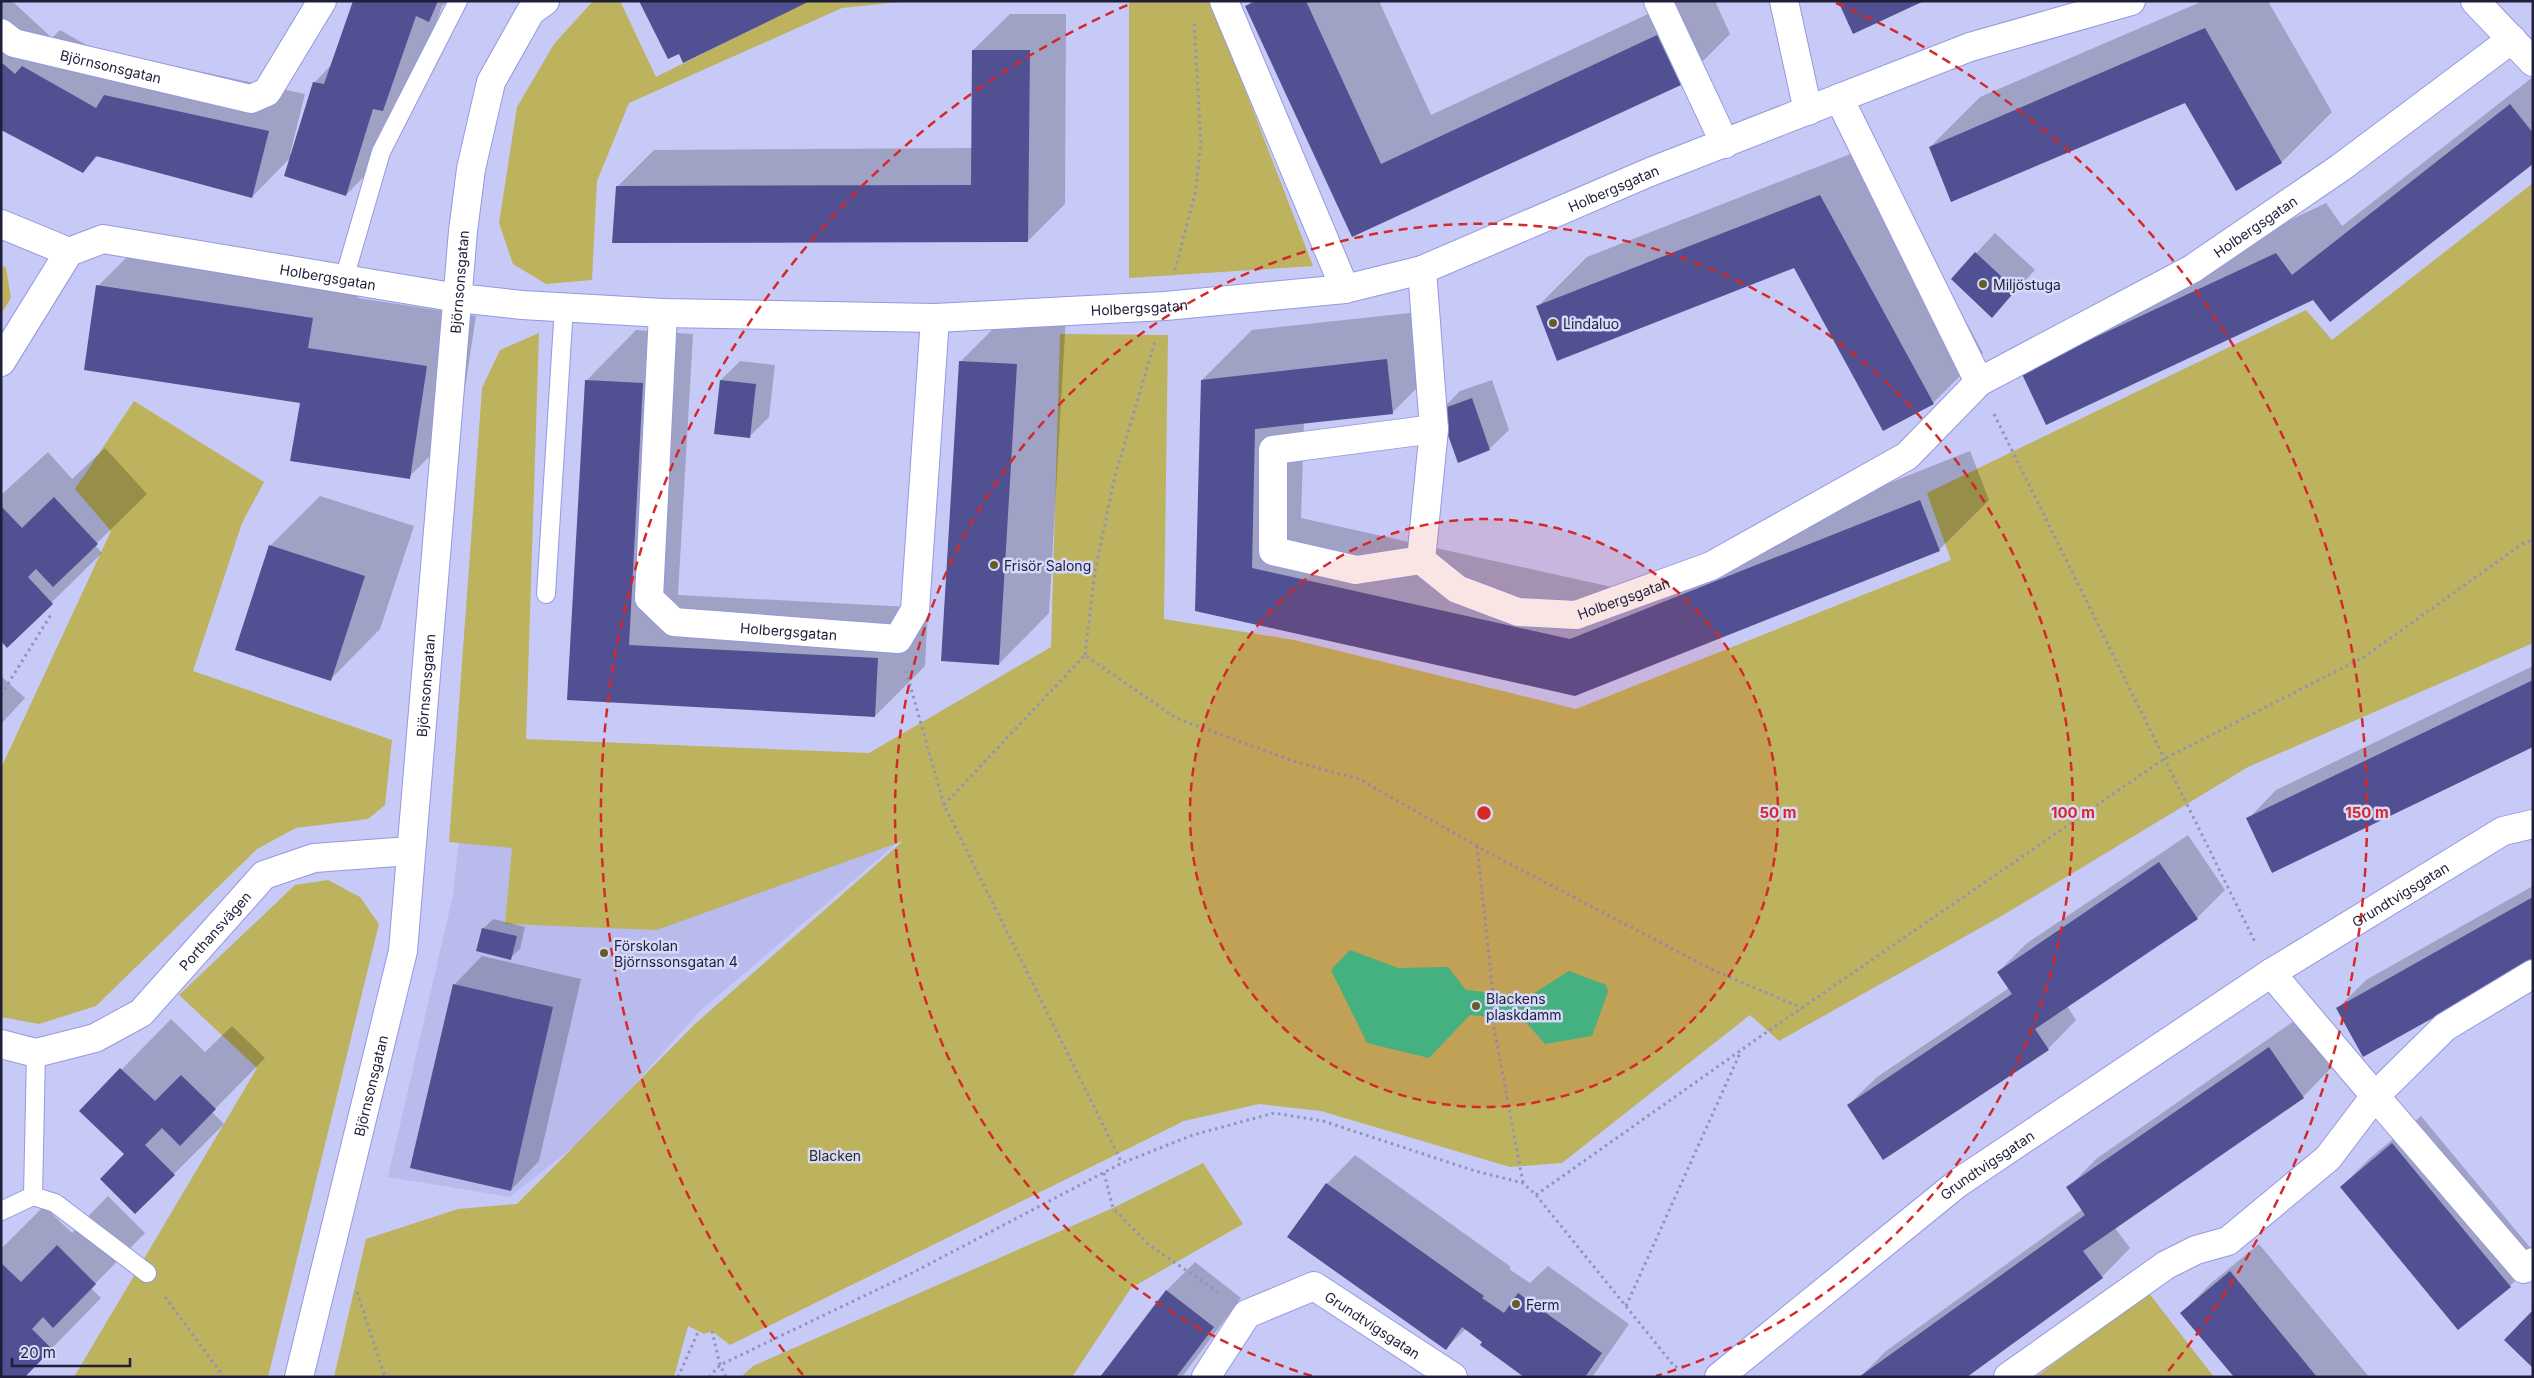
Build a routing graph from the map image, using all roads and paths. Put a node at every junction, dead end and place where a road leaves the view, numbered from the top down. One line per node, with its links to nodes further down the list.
1 (322, 1): 9 (street, Björnsonsgatan)
2 (458, 1): 18 (lane)
3 (544, 1): 20 (street, Björnsonsgatan)
4 (1224, 1): 19 (street)
5 (1784, 1): 13 (street)
6 (2475, 1): 10 (street)
7 (2118, 3): 12 (street, Holbergsgatan)
8 (1661, 6): 14 (street)
9 (1, 33)
10 (2512, 38): 11 (street); 25 (street, Holbergsgatan)
11 (2533, 62)
12 (1839, 98): 13 (street, Holbergsgatan); 25 (street)
13 (1808, 111): 14 (street, Holbergsgatan)
14 (1724, 144): 17 (street, Holbergsgatan)
15 (1, 224): 16 (street)
16 (69, 252): 18 (street, Holbergsgatan); 24 (street)
17 (1422, 270): 19 (street, Holbergsgatan); 26 (street)
18 (344, 279): 20 (street, Holbergsgatan)
19 (1345, 289): 23 (street, Holbergsgatan)
20 (458, 298): 21 (street, Holbergsgatan); 37 (street, Björnsonsgatan)
21 (564, 306): 22 (street, Holbergsgatan); 29 (lane)
22 (663, 313): 23 (street, Holbergsgatan); 31 (street, Holbergsgatan)
23 (935, 318): 31 (street)
24 (1, 362)
25 (1979, 382): 28 (street, Holbergsgatan); 33 (path)
26 (1434, 429): 28 (street); 28 (street)
27 (2533, 540): 33 (path)
28 (1421, 560)
29 (546, 594)
30 (52, 613): 32 (path)
31 (898, 639): 34 (path)
32 (1, 695)
33 (2164, 759): 38 (path); 40 (path)
34 (944, 805): 36 (path); 45 (path)
35 (2533, 824): 38 (street, Grundtvigsgatan)
36 (1477, 846): 40 (path); 47 (path)
37 (410, 850): 43 (street, Porthansvägen); 61 (street, Björnsonsgatan)
38 (2270, 973): 44 (street); 59 (street, Grundtvigsgatan)
39 (2533, 974): 44 (street)
40 (1802, 1008): 42 (path)
41 (1, 1044): 43 (street, Porthansvägen)
42 (1742, 1050): 48 (path); 54 (path)
43 (36, 1053): 49 (lane)
44 (2375, 1096): 51 (street); 68 (street)
45 (1122, 1163): 46 (path); 47 (path)
46 (1104, 1173): 55 (path); 58 (path)
47 (1523, 1183): 48 (path)
48 (1536, 1195): 54 (path)
49 (33, 1196): 50 (lane); 52 (lane)
50 (1, 1211)
51 (2533, 1262)
52 (147, 1274): 60 (path)
53 (354, 1284): 62 (path)
54 (1626, 1306): 59 (path)
55 (1248, 1314): 66 (street); 67 (street, Grundtvigsgatan)
56 (700, 1330): 63 (path)
57 (712, 1330): 58 (path)
58 (720, 1365): 64 (path); 65 (path)
59 (1731, 1373)
60 (224, 1377)
61 (299, 1377)
62 (385, 1377)
63 (678, 1377)
64 (709, 1377)
65 (726, 1377)
66 (1206, 1377)
67 (1453, 1377)
68 (2008, 1377)

